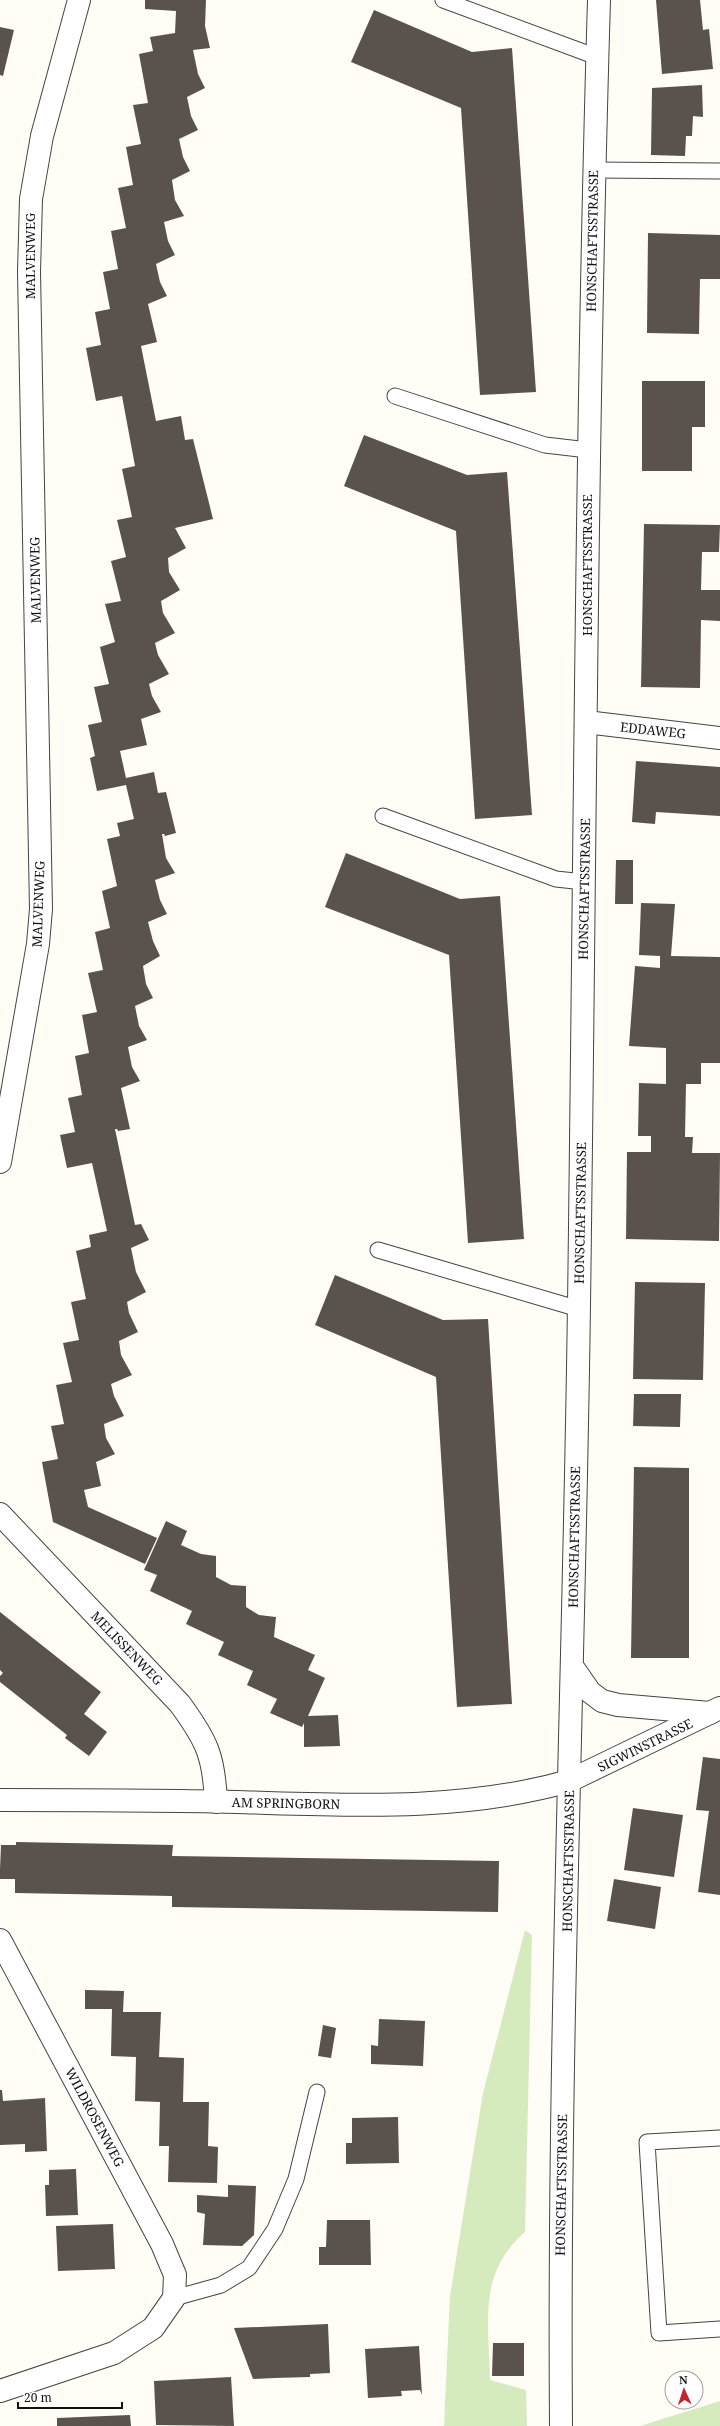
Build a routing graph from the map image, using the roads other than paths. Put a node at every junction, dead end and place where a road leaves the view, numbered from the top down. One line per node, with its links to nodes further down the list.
1 (79, 0): 13 (street, MALVENWEG)
2 (443, 0): 4 (lane)
3 (599, 0): 4 (street, HONSCHAFTSSTRASSE)
4 (597, 57): 5 (street, HONSCHAFTSSTRASSE)
5 (593, 170): 6 (lane); 8 (street, HONSCHAFTSSTRASSE)
6 (720, 171)
7 (395, 396): 8 (lane)
8 (588, 450): 9 (street, HONSCHAFTSSTRASSE)
9 (586, 722): 10 (street, EDDAWEG); 12 (street, HONSCHAFTSSTRASSE)
10 (720, 738)
11 (383, 816): 12 (lane)
12 (584, 882): 15 (street, HONSCHAFTSSTRASSE)
13 (0, 1162)
14 (378, 1250): 15 (lane)
15 (579, 1309): 17 (street, HONSCHAFTSSTRASSE)
16 (0, 1514): 21 (street, MELISSENWEG)
17 (572, 1666): 18 (street); 19 (street, HONSCHAFTSSTRASSE)
18 (715, 1711): 19 (street, SIGWINSTRASSE)
19 (569, 1781): 21 (street, AM SPRINGBORN); 28 (street, HONSCHAFTSSTRASSE)
20 (0, 1800): 21 (street, AM SPRINGBORN)
21 (216, 1802)
22 (0, 1940): 25 (street, WILDROSENWEG)
23 (317, 2092): 25 (lane)
24 (720, 2138): 26 (lane)
25 (174, 2298): 27 (street)
26 (720, 2329)
27 (0, 2392)
28 (561, 2426)

